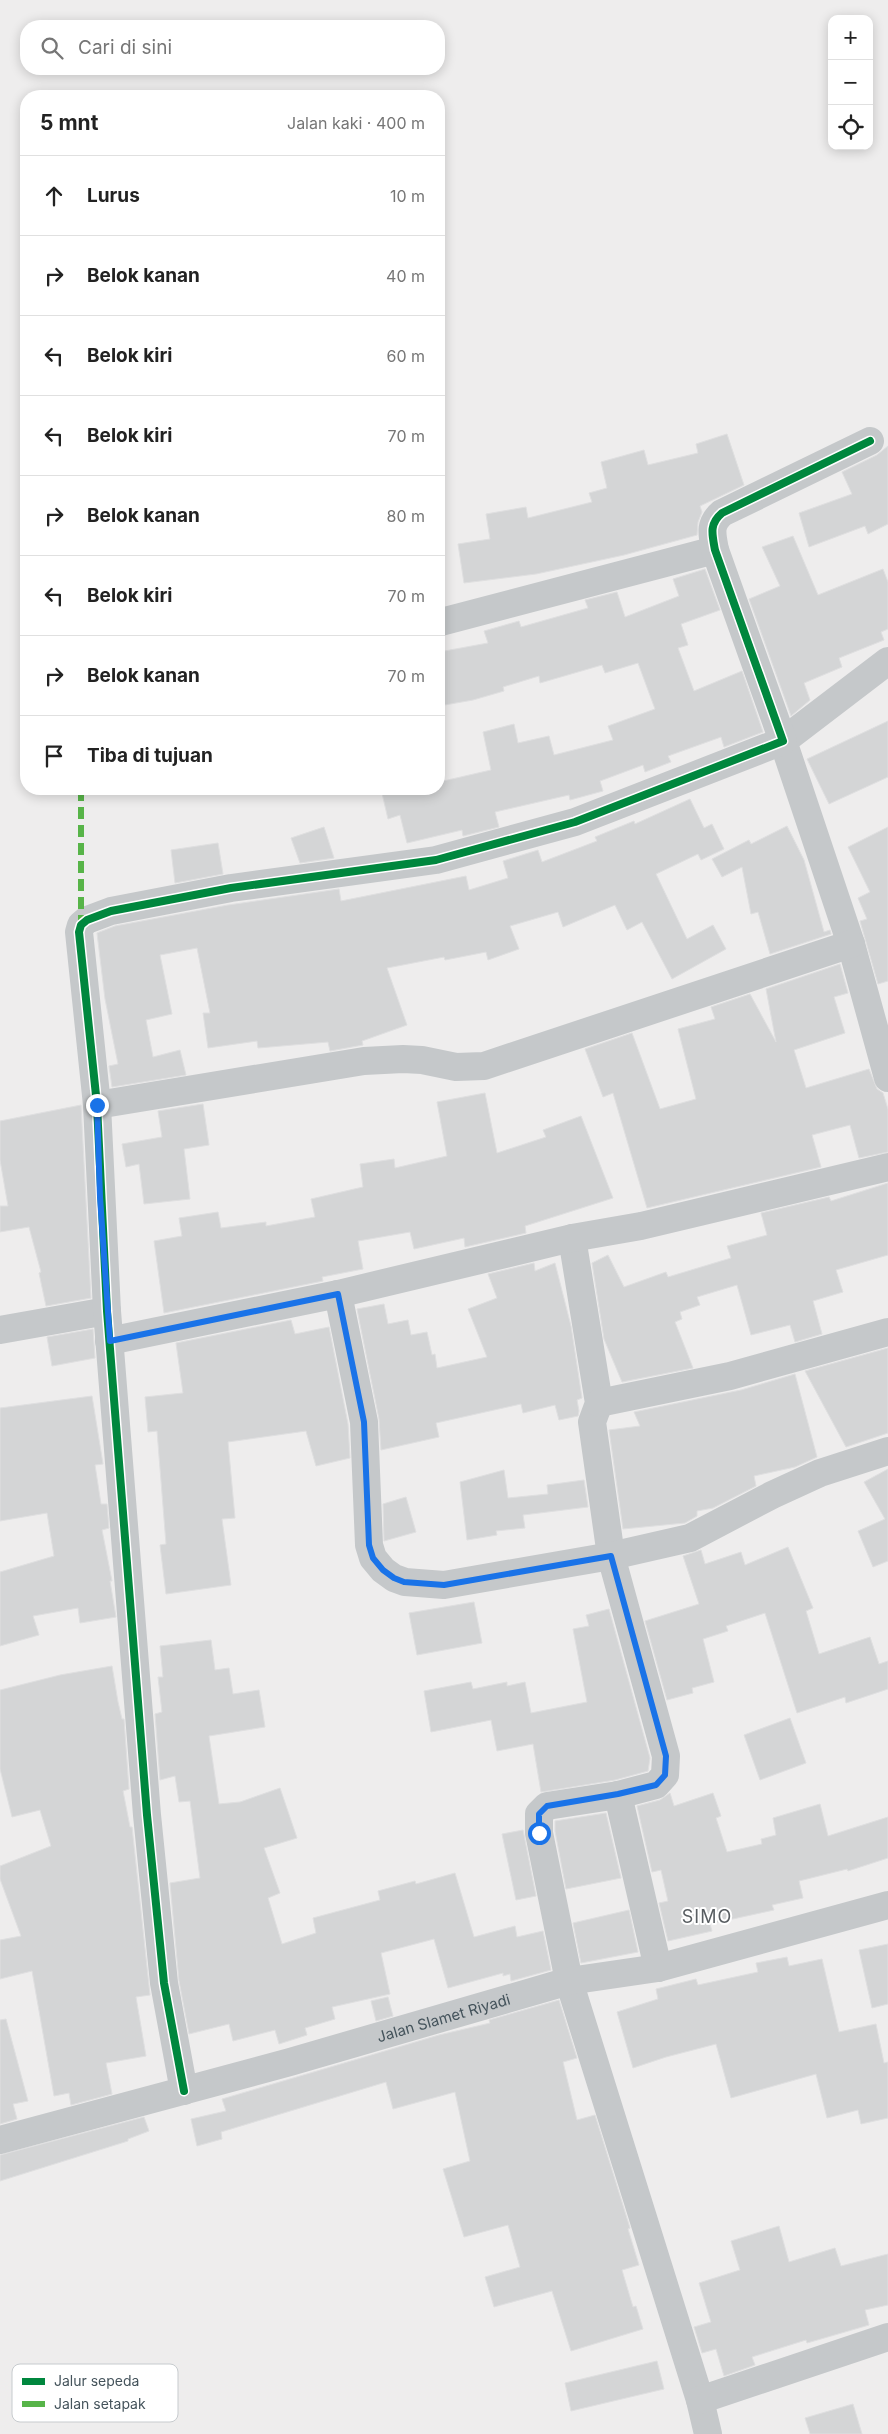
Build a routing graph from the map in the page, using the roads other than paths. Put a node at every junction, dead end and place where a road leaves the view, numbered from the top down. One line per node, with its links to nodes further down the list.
1 (870, 441): 2 (street)
2 (714, 550): 3 (street); 5 (street)
3 (445, 621)
4 (888, 661): 5 (street)
5 (783, 741): 6 (street); 8 (street)
6 (851, 944): 7 (street); 8 (street)
7 (888, 1078)
8 (97, 1105): 12 (street)
9 (888, 1167): 10 (street)
10 (572, 1238): 11 (street); 16 (street)
11 (338, 1294): 15 (street); 18 (street)
12 (107, 1311): 13 (street); 15 (street)
13 (0, 1330)
14 (888, 1332): 16 (street)
15 (110, 1341): 23 (street)
16 (599, 1403): 18 (street)
17 (888, 1450): 18 (street)
18 (611, 1556): 19 (street)
19 (618, 1794): 21 (street); 22 (street)
20 (888, 1905): 21 (street, Jalan Slamet Riyadi)
21 (658, 1968): 22 (street, Jalan Slamet Riyadi)
22 (569, 1981): 23 (street, Jalan Slamet Riyadi); 26 (street)
23 (184, 2091): 24 (street, Jalan Slamet Riyadi)
24 (0, 2140)
25 (888, 2337): 26 (street)
26 (700, 2400): 27 (street)
27 (708, 2434)

